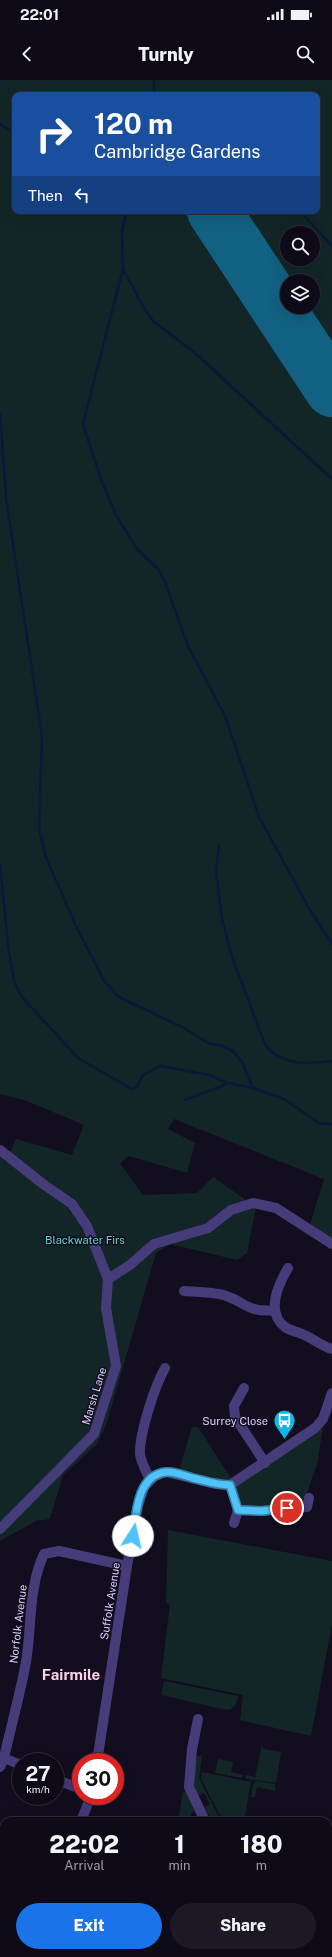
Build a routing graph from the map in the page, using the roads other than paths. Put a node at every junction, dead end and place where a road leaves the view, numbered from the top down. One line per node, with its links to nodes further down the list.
1 (0, 1150): 4 (street, Marsh Lane)
2 (332, 1244): 4 (street)
3 (288, 1268): 6 (street)
4 (108, 1279): 17 (street, Marsh Lane)
5 (184, 1291): 6 (street)
6 (275, 1310): 7 (street)
7 (332, 1350)
8 (165, 1368): 12 (street)
9 (244, 1388): 11 (street)
10 (332, 1393): 11 (street)
11 (264, 1463): 13 (street)
12 (150, 1480): 13 (street); 18 (street, Suffolk Avenue)
13 (230, 1485): 15 (street)
14 (309, 1498): 15 (street)
15 (238, 1510): 16 (street)
16 (234, 1523)
17 (0, 1529)
18 (128, 1566): 20 (street, Suffolk Avenue); 21 (street, Norfolk Avenue)
19 (198, 1719): 25 (street)
20 (98, 1753)
21 (2, 1762): 22 (street)
22 (12, 1764)
23 (87, 1805): 24 (street)
24 (83, 1817)
25 (203, 1817)

